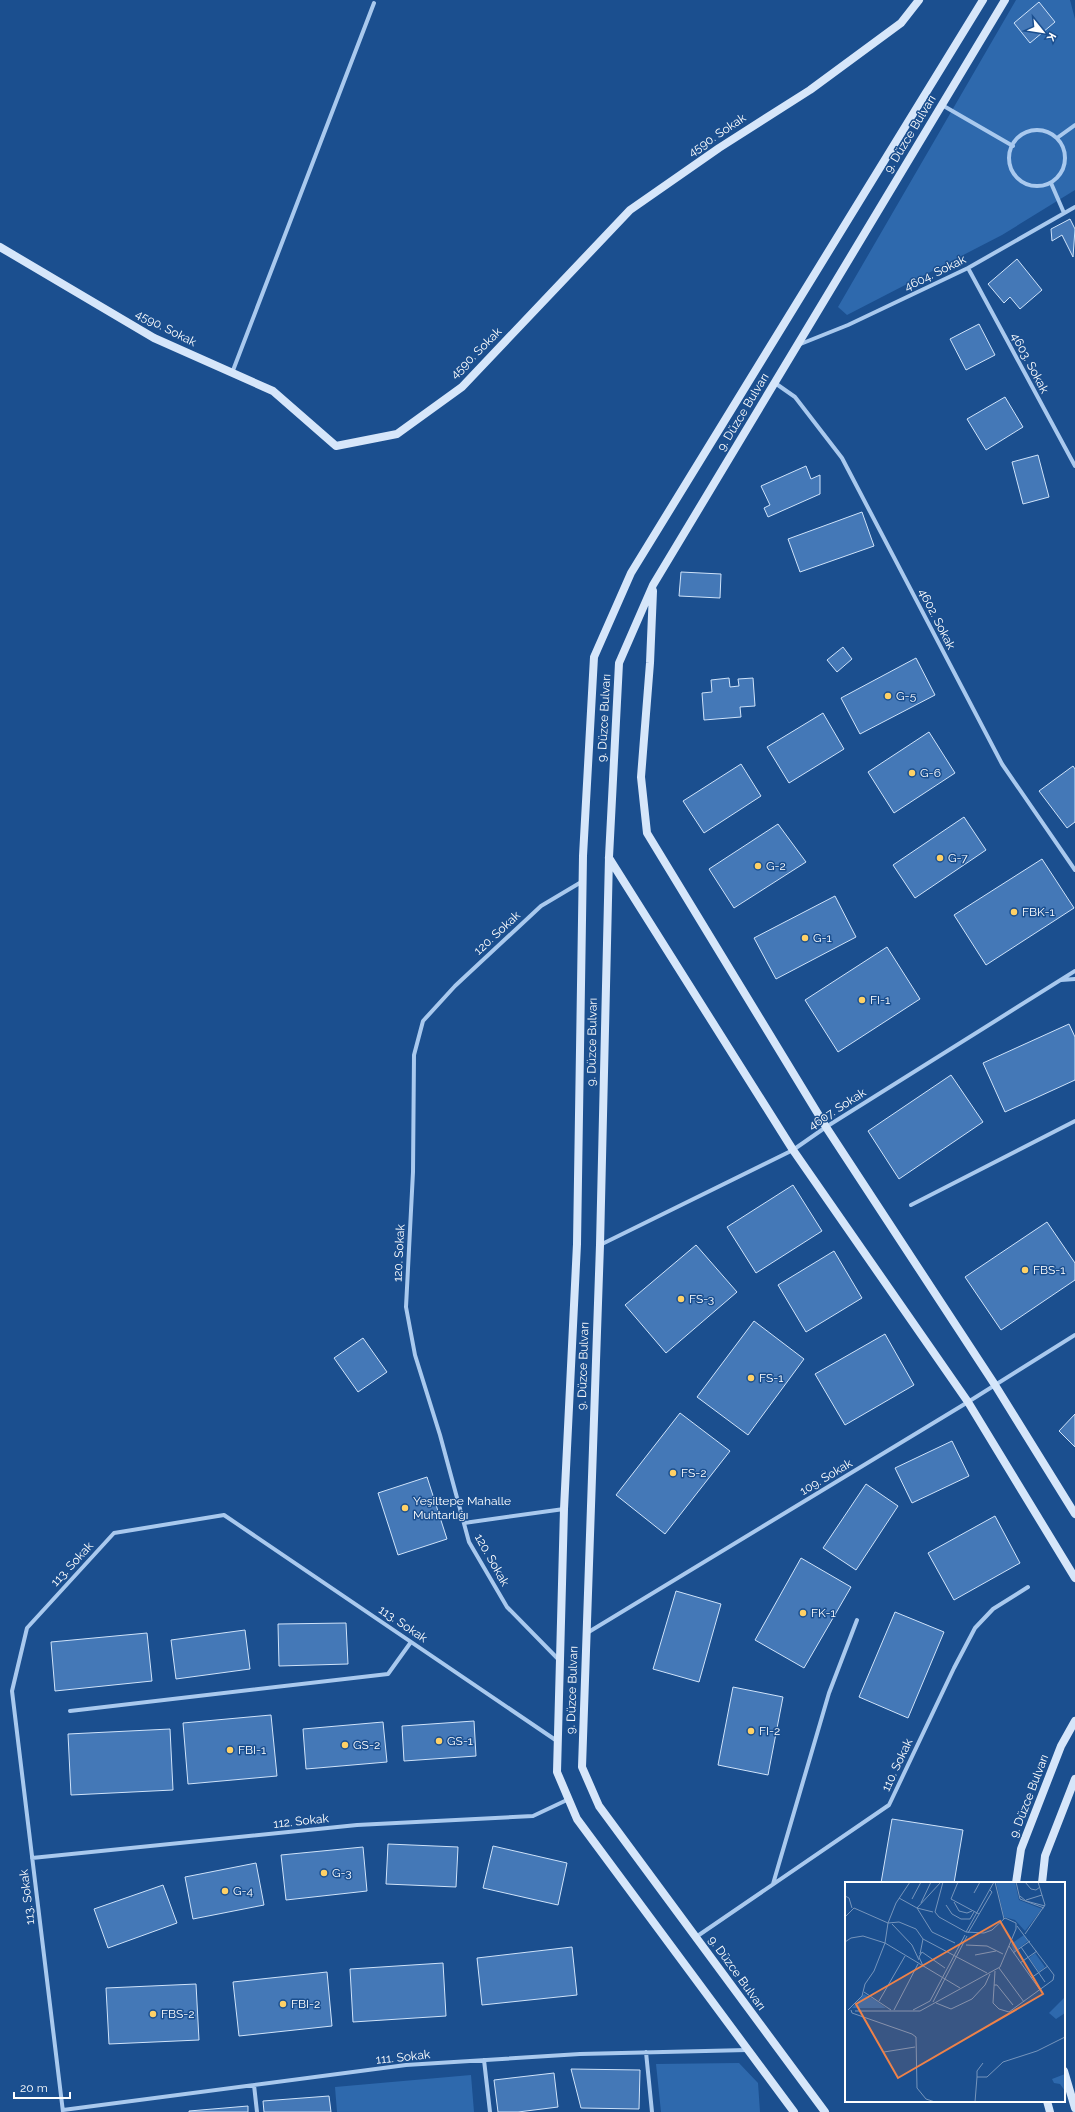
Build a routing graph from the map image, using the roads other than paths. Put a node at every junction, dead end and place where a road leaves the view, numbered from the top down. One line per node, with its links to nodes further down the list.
1 (919, 0): 15 (main road, 4590. Sokak)
2 (983, 0): 21 (main road, 9. Düzce Bulvarı)
3 (1005, 0): 5 (main road, 9. Düzce Bulvarı)
4 (374, 3): 15 (street)
5 (942, 104): 8 (street); 14 (main road, 9. Düzce Bulvarı)
6 (1075, 125): 7 (street)
7 (1057, 138): 8 (street); 9 (street)
8 (1013, 146): 9 (street)
9 (1051, 183): 11 (street)
10 (1075, 207): 11 (street, 4604. Sokak)
11 (1064, 213): 13 (street, 4604. Sokak)
12 (0, 246): 15 (main road, 4590. Sokak)
13 (968, 268): 14 (street, 4604. Sokak); 17 (street, 4603. Sokak)
14 (797, 345): 16 (main road, 9. Düzce Bulvarı)
15 (232, 373)
16 (774, 383): 18 (main road, 9. Düzce Bulvarı); 20 (street, 4602. Sokak)
17 (1075, 466)
18 (653, 585): 19 (main road, 9. Düzce Bulvarı); 26 (main road)
19 (609, 857): 27 (main road); 29 (main road, 9. Düzce Bulvarı)
20 (1075, 870)
21 (583, 881): 33 (main road, 9. Düzce Bulvarı); 35 (street, 120. Sokak)
22 (1075, 971): 24 (street, 4607. Sokak)
23 (1075, 979): 24 (street)
24 (1060, 980): 26 (street, 4607. Sokak)
25 (1075, 1121): 28 (street)
26 (826, 1127): 27 (street, 4607. Sokak); 31 (main road)
27 (793, 1150): 29 (street, 4607. Sokak); 32 (main road)
28 (911, 1205)
29 (600, 1245): 39 (main road, 9. Düzce Bulvarı)
30 (1075, 1335): 31 (street, 109. Sokak)
31 (996, 1385): 32 (street, 109. Sokak); 34 (main road)
32 (968, 1402): 36 (main road); 39 (street, 109. Sokak)
33 (564, 1509): 35 (street); 41 (main road, 9. Düzce Bulvarı)
34 (1075, 1514)
35 (464, 1523): 41 (street, 120. Sokak)
36 (1075, 1578)
37 (1028, 1586): 50 (street, 110. Sokak)
38 (857, 1620): 50 (street)
39 (586, 1634): 51 (main road, 9. Düzce Bulvarı)
40 (411, 1642): 42 (street); 44 (street, 113. Sokak); 47 (street, 113. Sokak)
41 (560, 1661): 44 (main road, 9. Düzce Bulvarı)
42 (70, 1711)
43 (1075, 1721): 48 (main road, 9. Düzce Bulvarı)
44 (558, 1742): 46 (main road, 9. Düzce Bulvarı)
45 (1075, 1778): 49 (main road)
46 (569, 1799): 47 (street, 112. Sokak); 52 (main road, 9. Düzce Bulvarı)
47 (32, 1858): 59 (street, 113. Sokak)
48 (1016, 1882)
49 (1042, 1882)
50 (773, 1885): 51 (street, 110. Sokak)
51 (696, 1937): 64 (main road, 9. Düzce Bulvarı)
52 (748, 2050): 53 (street, 111. Sokak); 63 (main road, 9. Düzce Bulvarı)
53 (646, 2052): 54 (street, 111. Sokak); 62 (street)
54 (484, 2060): 56 (street, 111. Sokak); 61 (street)
55 (1065, 2074): 58 (main road)
56 (254, 2085): 59 (street, 111. Sokak); 60 (street)
57 (1047, 2102): 65 (main road)
58 (1075, 2108)
59 (63, 2111)
60 (257, 2112)
61 (490, 2112)
62 (652, 2112)
63 (794, 2112)
64 (825, 2112)
65 (1050, 2112)

